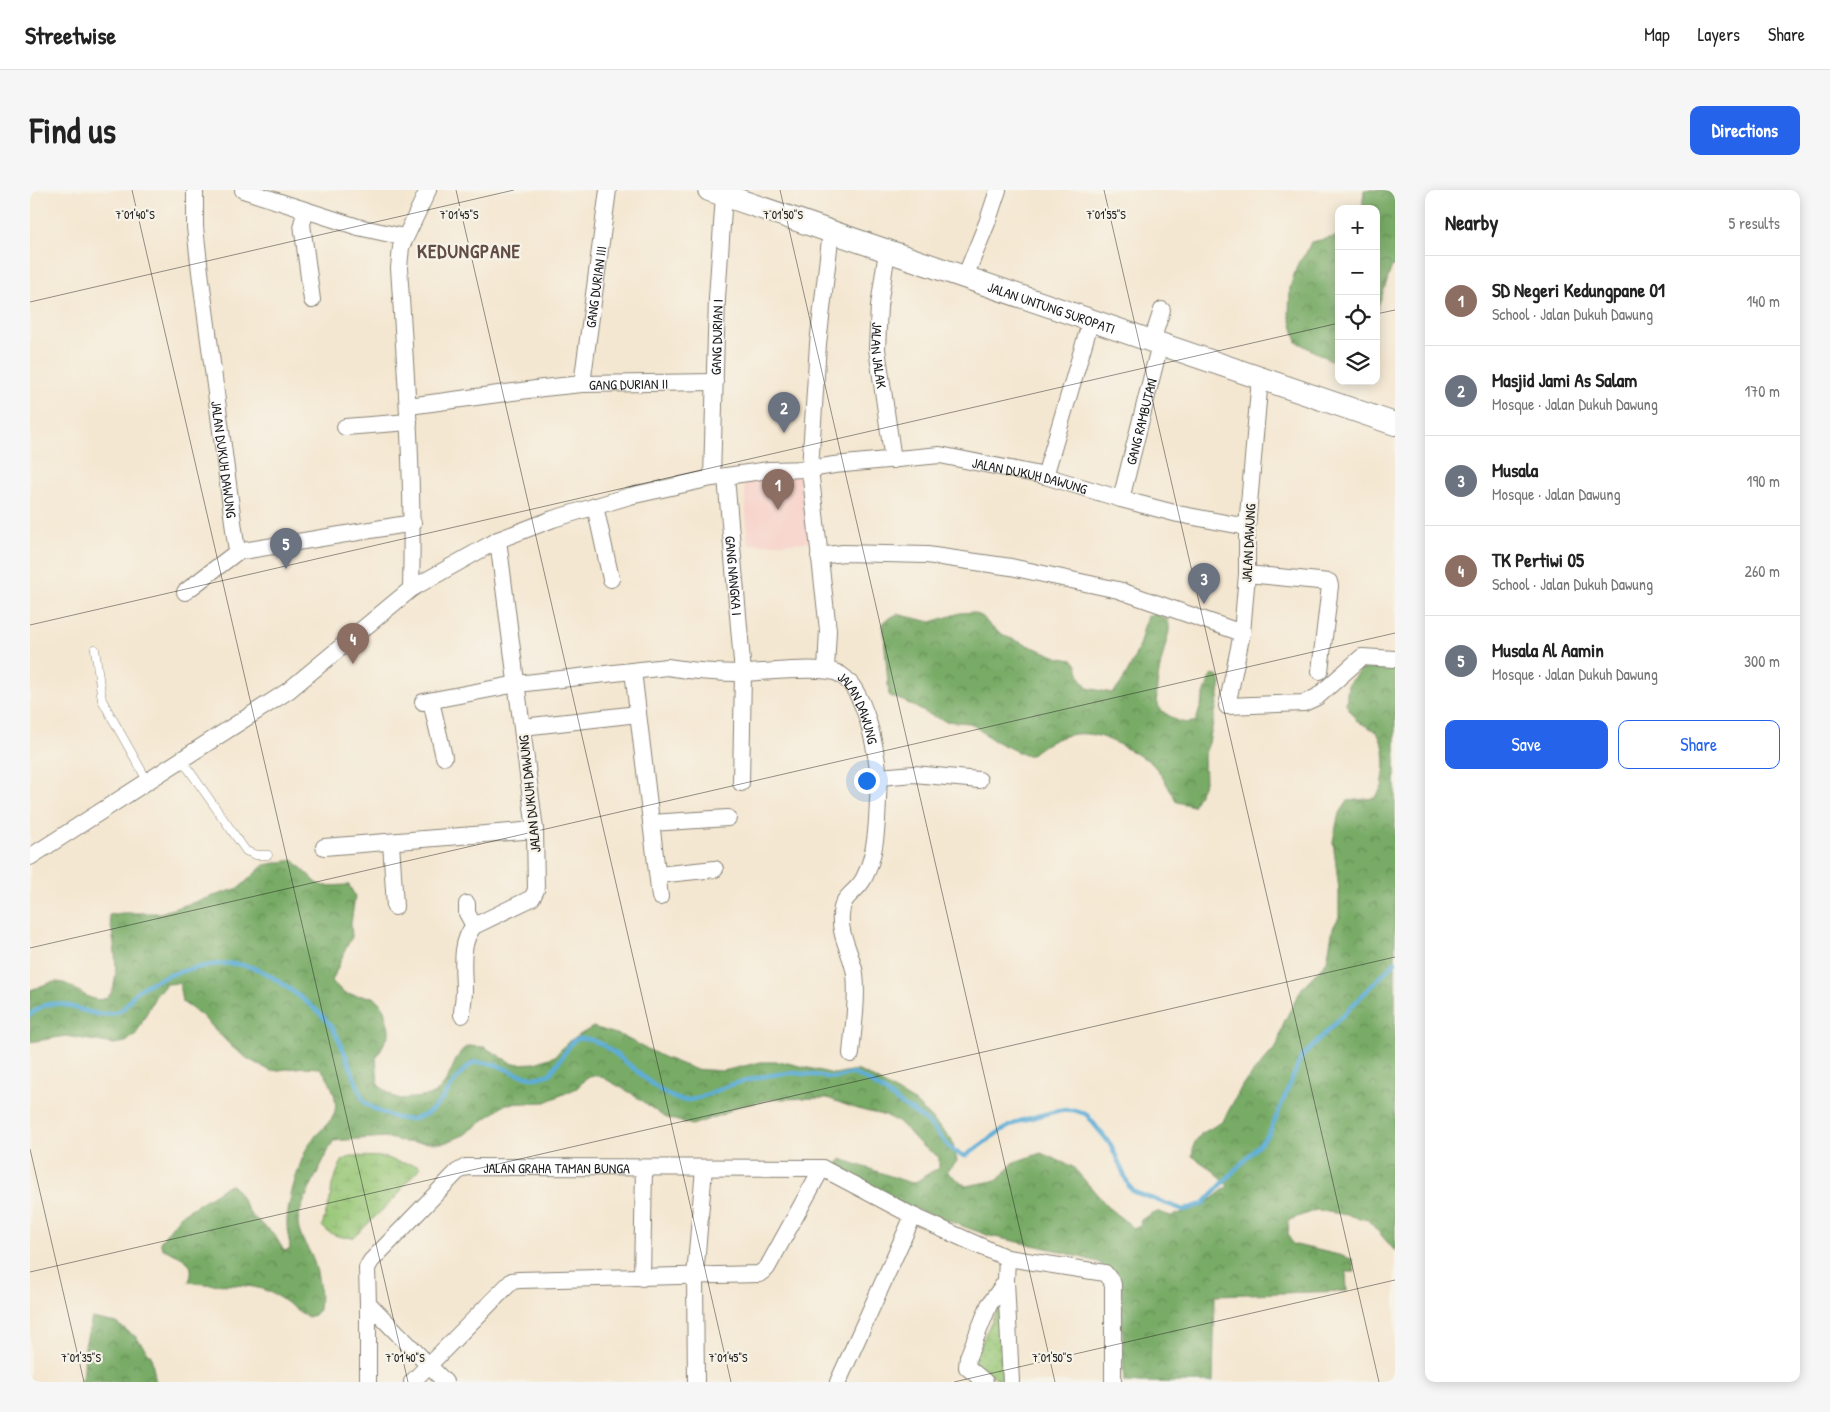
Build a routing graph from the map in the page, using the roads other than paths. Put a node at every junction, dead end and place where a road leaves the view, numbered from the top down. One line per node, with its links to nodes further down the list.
1 (195, 190): 31 (street, JALAN DUKUH DAWUNG)
2 (243, 190): 7 (street)
3 (428, 190): 9 (street)
4 (608, 190): 18 (street, GANG DURIAN III)
5 (998, 190): 11 (street)
6 (717, 193): 8 (main road, JALAN UNTUNG SUROPATI); 17 (street, GANG DURIAN I)
7 (306, 210): 9 (street); 12 (street)
8 (831, 231): 10 (main road, JALAN UNTUNG SUROPATI); 23 (street)
9 (404, 238): 19 (street)
10 (887, 251): 11 (main road, JALAN UNTUNG SUROPATI); 22 (street, JALAN JALAK)
11 (965, 277): 14 (main road, JALAN UNTUNG SUROPATI)
12 (312, 300)
13 (1162, 310): 15 (street, GANG RAMBUTAN)
14 (1091, 320): 15 (main road, JALAN UNTUNG SUROPATI); 24 (street)
15 (1156, 342): 16 (main road, JALAN UNTUNG SUROPATI); 26 (street, GANG RAMBUTAN)
16 (1260, 378): 20 (main road, JALAN UNTUNG SUROPATI); 29 (street, JALAN DAWUNG)
17 (715, 382): 18 (street, GANG DURIAN II); 25 (street, GANG DURIAN I)
18 (582, 384): 19 (street, GANG DURIAN II)
19 (409, 414): 21 (street, GANG DURIAN II); 28 (street)
20 (1395, 424)
21 (345, 428)
22 (893, 460): 23 (street, JALAN DUKUH DAWUNG); 24 (street, JALAN DUKUH DAWUNG)
23 (810, 468): 25 (street, JALAN DUKUH DAWUNG); 32 (street)
24 (1045, 476): 26 (street, JALAN DUKUH DAWUNG)
25 (720, 477): 27 (street, JALAN DUKUH DAWUNG); 43 (street, GANG NANGKA I)
26 (1121, 499): 29 (street, JALAN DUKUH DAWUNG)
27 (595, 506): 30 (street, JALAN DUKUH DAWUNG); 34 (street)
28 (413, 523): 31 (street); 35 (street)
29 (1247, 527): 33 (street, JALAN DAWUNG)
30 (498, 540): 35 (street, JALAN DUKUH DAWUNG); 44 (street, JALAN DUKUH DAWUNG)
31 (237, 552): 36 (street)
32 (819, 556): 37 (street); 40 (street)
33 (1247, 574): 37 (street, JALAN DAWUNG); 42 (street)
34 (610, 579)
35 (411, 590): 48 (street, JALAN DUKUH DAWUNG)
36 (185, 592)
37 (1242, 634): 39 (street, JALAN DAWUNG)
38 (95, 649): 51 (lane)
39 (1395, 659)
40 (826, 670): 43 (street); 49 (street, JALAN DAWUNG)
41 (633, 671): 43 (street); 44 (street); 45 (street)
42 (1320, 671)
43 (743, 673): 52 (street)
44 (517, 684): 46 (street, JALAN DUKUH DAWUNG); 47 (street)
45 (638, 714): 46 (street); 54 (street)
46 (522, 727): 55 (street, JALAN DUKUH DAWUNG)
47 (444, 757)
48 (182, 760): 51 (street, JALAN DUKUH DAWUNG); 58 (lane)
49 (879, 777): 50 (street); 67 (street, JALAN DAWUNG)
50 (979, 780)
51 (148, 782): 59 (street, JALAN DUKUH DAWUNG)
52 (741, 783)
53 (728, 818): 54 (street)
54 (651, 823): 61 (street)
55 (535, 830): 56 (street); 65 (street, JALAN DUKUH DAWUNG)
56 (391, 842): 57 (street); 64 (street)
57 (324, 847)
58 (268, 854)
59 (30, 856)
60 (715, 869): 61 (street)
61 (658, 875): 62 (street)
62 (660, 897)
63 (467, 904): 65 (street)
64 (395, 907)
65 (474, 926): 66 (street)
66 (462, 1015)
67 (851, 1054)
68 (644, 1168): 69 (street, JALAN GRAHA TAMAN BUNGA); 74 (street); 76 (street, JALAN GRAHA TAMAN BUNGA)
69 (704, 1168): 70 (street, JALAN GRAHA TAMAN BUNGA); 73 (street)
70 (822, 1168): 71 (street, JALAN GRAHA TAMAN BUNGA); 73 (street)
71 (913, 1216): 72 (street, JALAN GRAHA TAMAN BUNGA); 82 (street)
72 (1007, 1258): 75 (street); 85 (street, JALAN GRAHA TAMAN BUNGA)
73 (695, 1277): 74 (street); 81 (street)
74 (642, 1278): 77 (street)
75 (1006, 1281): 83 (street); 84 (street)
76 (368, 1303): 77 (street); 78 (street, JALAN GRAHA TAMAN BUNGA)
77 (428, 1364): 79 (street); 80 (street)
78 (368, 1382)
79 (412, 1382)
80 (445, 1382)
81 (696, 1382)
82 (838, 1382)
83 (985, 1382)
84 (1011, 1382)
85 (1114, 1382)

